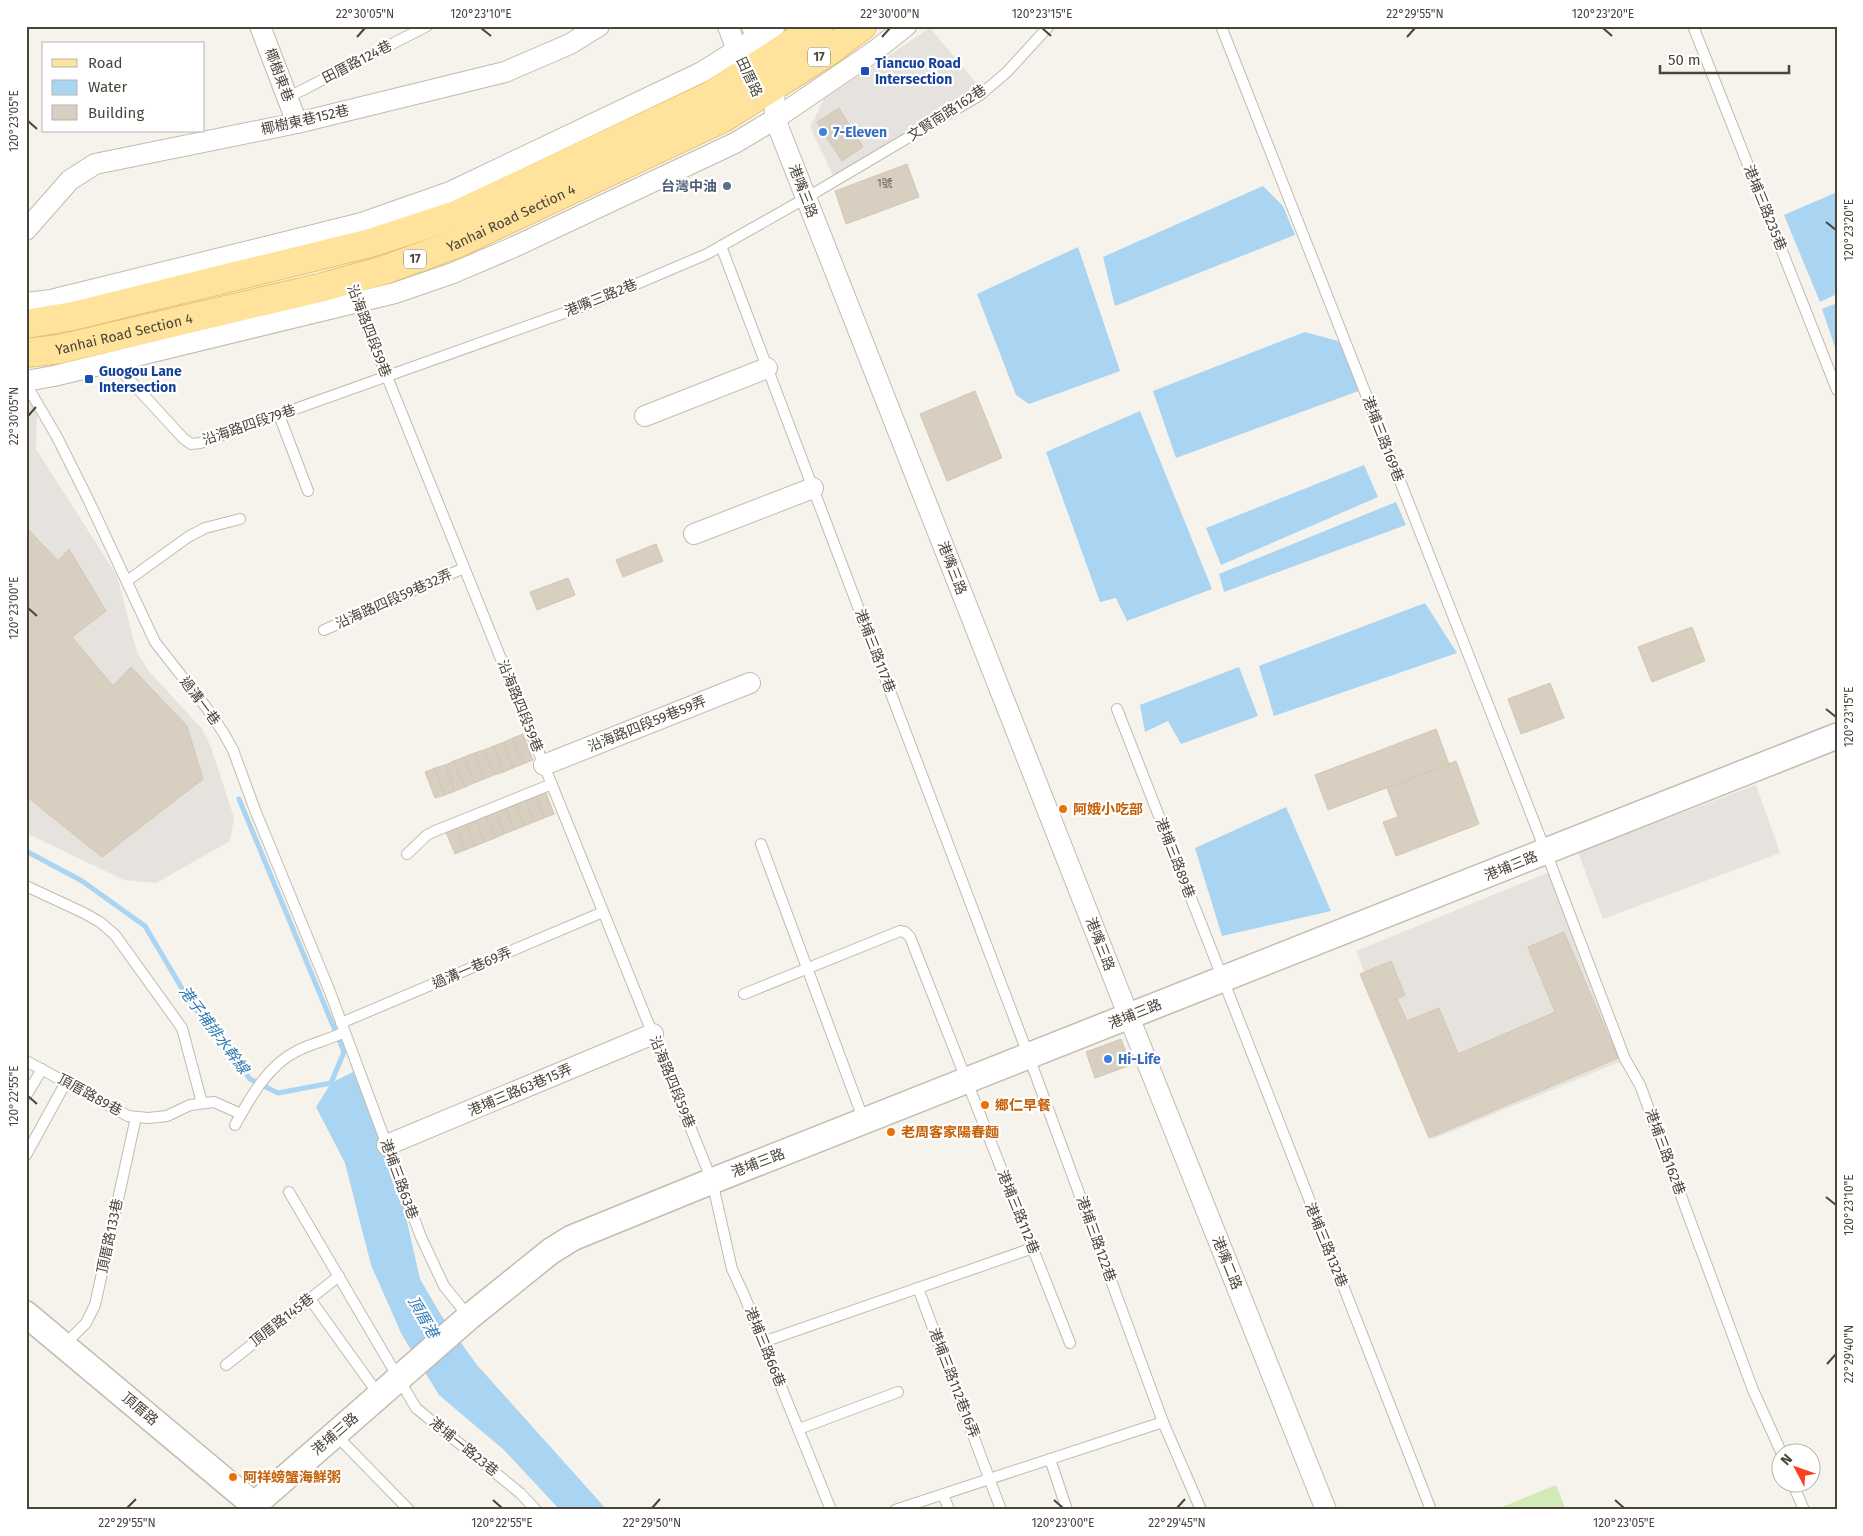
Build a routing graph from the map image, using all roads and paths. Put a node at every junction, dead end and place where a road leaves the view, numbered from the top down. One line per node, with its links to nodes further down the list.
1 (260, 26): 14 (street, 椰樹東巷)
2 (427, 26): 12 (lane, 田厝路124巷)
3 (599, 26): 16 (street, 椰樹東巷152巷)
4 (728, 26): 13 (street, 田厝路)
5 (775, 26): 13 (street)
6 (819, 26): 13 (main road, 17)
7 (862, 26): 13 (main road, 17)
8 (906, 26): 15 (street, Yanhai Road Section 4)
9 (1049, 26): 17 (lane, 文賢南路162巷)
10 (1221, 26): 45 (lane, 港埔三路169巷)
11 (1693, 26): 29 (lane, 港埔三路235巷)
12 (415, 29): 14 (lane, 田厝路124巷)
13 (755, 62): 15 (street, 田厝路); 20 (street, Yanhai Road Section 4); 20 (main road, Yanhai Road Section 4 / 17)
14 (288, 98): 16 (street, 椰樹東巷)
15 (775, 118): 17 (street, 港嘴三路); 20 (street, Yanhai Road Section 4)
16 (297, 123): 18 (street, 椰樹東巷152巷)
17 (806, 198): 19 (lane, 港嘴三路2巷); 52 (street, 港嘴三路)
18 (26, 230)
19 (721, 246): 25 (lane, 港埔三路117巷); 26 (lane, 港嘴三路2巷)
20 (345, 265): 21 (street, Yanhai Road Section 4); 22 (main road, Yanhai Road Section 4 / 17); 23 (main road, Yanhai Road Section 4 / 17); 24 (street, Yanhai Road Section 4); 26 (lane, 沿海路四段59巷)
21 (26, 303)
22 (26, 324)
23 (26, 353)
24 (112, 362): 27 (street, Yanhai Road Section 4); 30 (lane, 沿海路四段79巷)
25 (767, 368): 31 (street); 32 (lane, 港埔三路117巷)
26 (386, 377): 30 (lane, 沿海路四段79巷); 36 (lane, 沿海路四段59巷)
27 (26, 380)
28 (26, 384): 37 (lane, 過溝一巷)
29 (1837, 390)
30 (279, 415): 33 (lane)
31 (645, 416)
32 (813, 488): 35 (street); 55 (lane, 港埔三路117巷)
33 (308, 491)
34 (240, 519): 37 (lane)
35 (694, 534)
36 (464, 568): 38 (lane, 沿海路四段59巷32弄); 42 (lane, 沿海路四段59巷)
37 (127, 581): 53 (lane, 過溝一巷)
38 (324, 630)
39 (750, 683): 42 (street, 沿海路四段59巷59弄)
40 (1117, 709): 50 (lane, 港埔三路89巷)
41 (1837, 736): 45 (street, 港埔三路)
42 (544, 765): 43 (lane, 沿海路四段59巷)
43 (552, 784): 46 (lane); 48 (lane, 沿海路四段59巷)
44 (760, 844): 49 (lane)
45 (1546, 852): 50 (street, 港埔三路); 86 (lane, 港埔三路162巷)
46 (407, 854)
47 (26, 886): 61 (lane)
48 (604, 912): 53 (lane, 過溝一巷69弄); 54 (lane, 沿海路四段59巷)
49 (808, 968): 51 (lane); 59 (lane, 港埔三路112巷); 64 (lane)
50 (1222, 980): 52 (street, 港埔三路); 101 (lane, 港埔三路132巷)
51 (744, 994)
52 (1129, 1017): 55 (street, 港埔三路); 100 (street, 港嘴二路)
53 (341, 1030): 62 (lane, 過溝一巷69弄); 66 (lane, 港埔三路63巷)
54 (653, 1034): 66 (street, 港埔三路63巷15弄); 68 (lane, 沿海路四段59巷)
55 (1029, 1057): 59 (street, 港埔三路); 83 (lane, 港埔三路122巷)
56 (26, 1060): 57 (lane, 頂厝路89巷)
57 (42, 1069): 58 (lane, 頂厝路89巷); 60 (lane)
58 (66, 1082): 63 (lane, 頂厝路89巷); 67 (lane)
59 (966, 1082): 64 (street, 港埔三路); 70 (lane, 港埔三路112巷)
60 (26, 1096)
61 (202, 1103): 62 (lane, 頂厝路89巷); 63 (lane, 頂厝路89巷)
62 (241, 1114): 65 (lane, 過溝一巷69弄)
63 (136, 1117): 78 (lane, 頂厝路133巷)
64 (864, 1122): 68 (street, 港埔三路)
65 (235, 1125)
66 (387, 1145): 75 (lane, 港埔三路63巷)
67 (26, 1155)
68 (712, 1181): 75 (street, 港埔三路); 76 (lane, 港埔三路66巷)
69 (289, 1192): 71 (lane, 港埔一路23巷)
70 (1033, 1248): 72 (lane); 77 (lane, 港埔三路112巷)
71 (339, 1276): 73 (lane, 頂厝路145巷); 80 (lane, 港埔一路23巷)
72 (918, 1288): 76 (lane); 88 (lane, 港埔三路112巷16弄)
73 (310, 1299): 79 (lane, 頂厝路145巷); 82 (lane)
74 (26, 1314): 78 (street, 頂厝路)
75 (461, 1324): 80 (street, 港埔三路)
76 (763, 1342): 84 (lane, 港埔三路66巷)
77 (1070, 1342)
78 (64, 1345): 91 (street, 頂厝路)
79 (226, 1365)
80 (407, 1371): 82 (street, 港埔三路); 93 (lane, 港埔一路23巷)
81 (898, 1392): 84 (lane)
82 (379, 1395): 85 (street, 港埔三路)
83 (1163, 1422): 87 (lane); 99 (lane, 港埔三路122巷)
84 (798, 1429): 94 (lane, 港埔三路66巷)
85 (336, 1434): 91 (street, 港埔三路); 92 (lane)
86 (1777, 1444)
87 (1050, 1459): 88 (lane); 98 (lane)
88 (990, 1478): 89 (lane); 97 (lane, 港埔三路112巷16弄)
89 (943, 1494): 95 (lane); 96 (lane)
90 (1797, 1494): 102 (lane)
91 (253, 1507)
92 (408, 1510)
93 (536, 1510)
94 (831, 1510)
95 (895, 1510)
96 (949, 1510)
97 (1001, 1510)
98 (1067, 1510)
99 (1201, 1510)
100 (1326, 1510)
101 (1431, 1510)
102 (1804, 1510)

